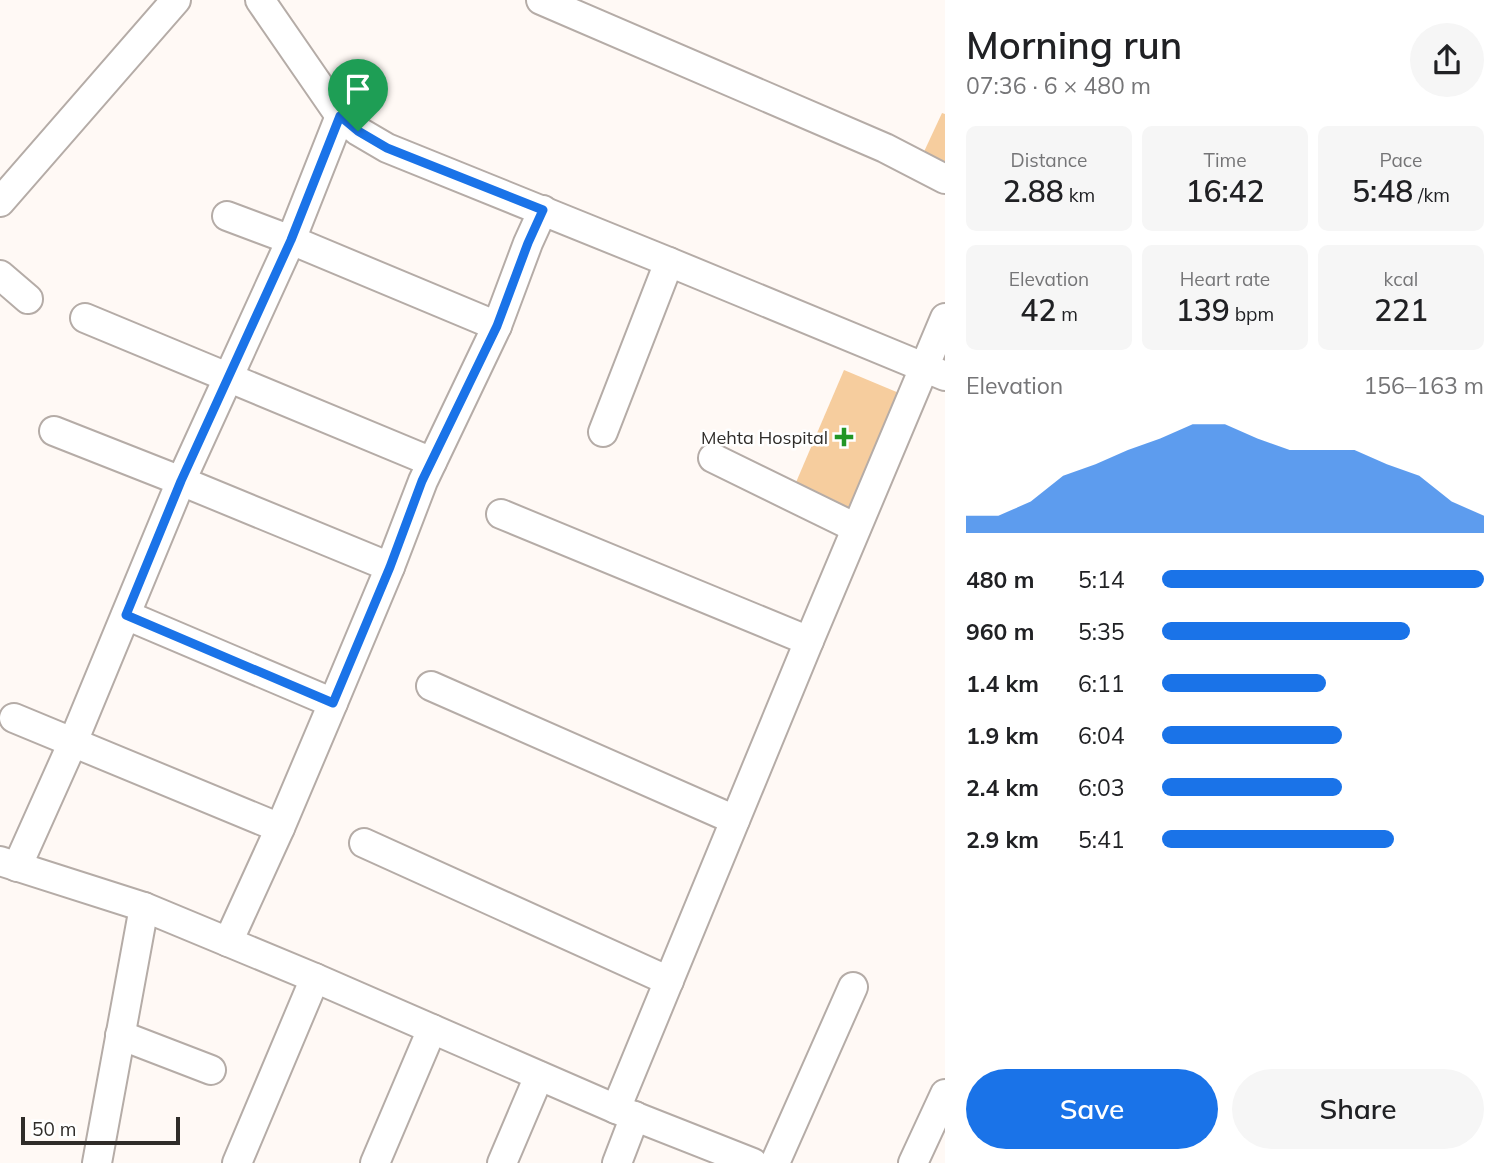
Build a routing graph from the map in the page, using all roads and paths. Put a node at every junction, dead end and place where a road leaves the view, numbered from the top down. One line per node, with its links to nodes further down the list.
1 (177, 0): 6 (street)
2 (260, 0): 4 (street)
3 (541, 0): 5 (street)
4 (340, 116): 7 (street); 9 (street)
5 (945, 179)
6 (0, 202)
7 (543, 210): 10 (street); 15 (street)
8 (227, 216): 9 (street)
9 (291, 240): 15 (street); 17 (street)
10 (669, 261): 16 (street); 19 (street)
11 (0, 275): 12 (street)
12 (28, 299)
13 (85, 318): 17 (street)
14 (945, 318): 16 (street)
15 (497, 326): 21 (street)
16 (934, 372): 24 (street)
17 (229, 377): 21 (street); 22 (street)
18 (54, 431): 22 (street)
19 (603, 432)
20 (713, 458): 24 (street)
21 (432, 462): 25 (street)
22 (181, 481): 25 (street); 26 (street)
23 (501, 514): 27 (street)
24 (856, 528): 27 (street)
25 (390, 567): 29 (street)
26 (126, 615): 29 (street); 31 (street)
27 (809, 641): 32 (street)
28 (431, 686): 32 (street)
29 (333, 703): 33 (street)
30 (14, 718): 31 (street)
31 (73, 742): 33 (street); 35 (street)
32 (734, 820): 39 (street)
33 (280, 828): 37 (street)
34 (364, 843): 39 (street)
35 (9, 864): 36 (street)
36 (144, 907): 37 (street); 42 (street)
37 (228, 942): 38 (street)
38 (315, 978): 41 (street); 49 (street)
39 (669, 981): 46 (street)
40 (853, 987): 47 (street)
41 (432, 1029): 44 (street); 50 (street)
42 (120, 1035): 43 (street); 48 (street)
43 (211, 1070)
44 (539, 1076): 46 (street); 51 (street)
45 (945, 1094): 53 (street)
46 (625, 1112): 47 (street); 52 (street)
47 (756, 1162)
48 (97, 1163)
49 (237, 1163)
50 (375, 1163)
51 (502, 1163)
52 (617, 1163)
53 (913, 1163)

